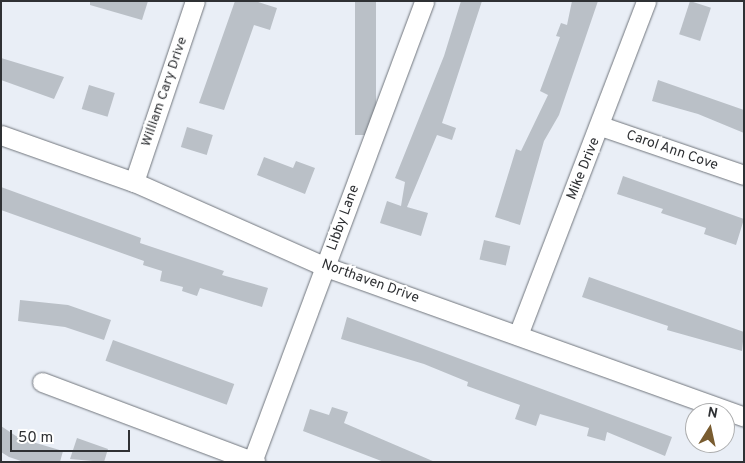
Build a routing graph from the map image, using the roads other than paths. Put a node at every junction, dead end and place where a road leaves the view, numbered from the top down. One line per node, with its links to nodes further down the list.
1 (196, 1): 7 (street, William Cary Drive)
2 (424, 1): 8 (street, Libby Lane)
3 (646, 1): 4 (street, Mike Drive)
4 (601, 126): 6 (street, Carol Ann Cove); 9 (street, Mike Drive)
5 (1, 135): 7 (street, Northaven Drive)
6 (744, 175)
7 (134, 182): 8 (street, Northaven Drive)
8 (326, 267): 9 (street, Northaven Drive); 12 (street, Libby Lane)
9 (518, 334): 11 (street, Northaven Drive)
10 (42, 382): 12 (street)
11 (744, 417)
12 (253, 461)

